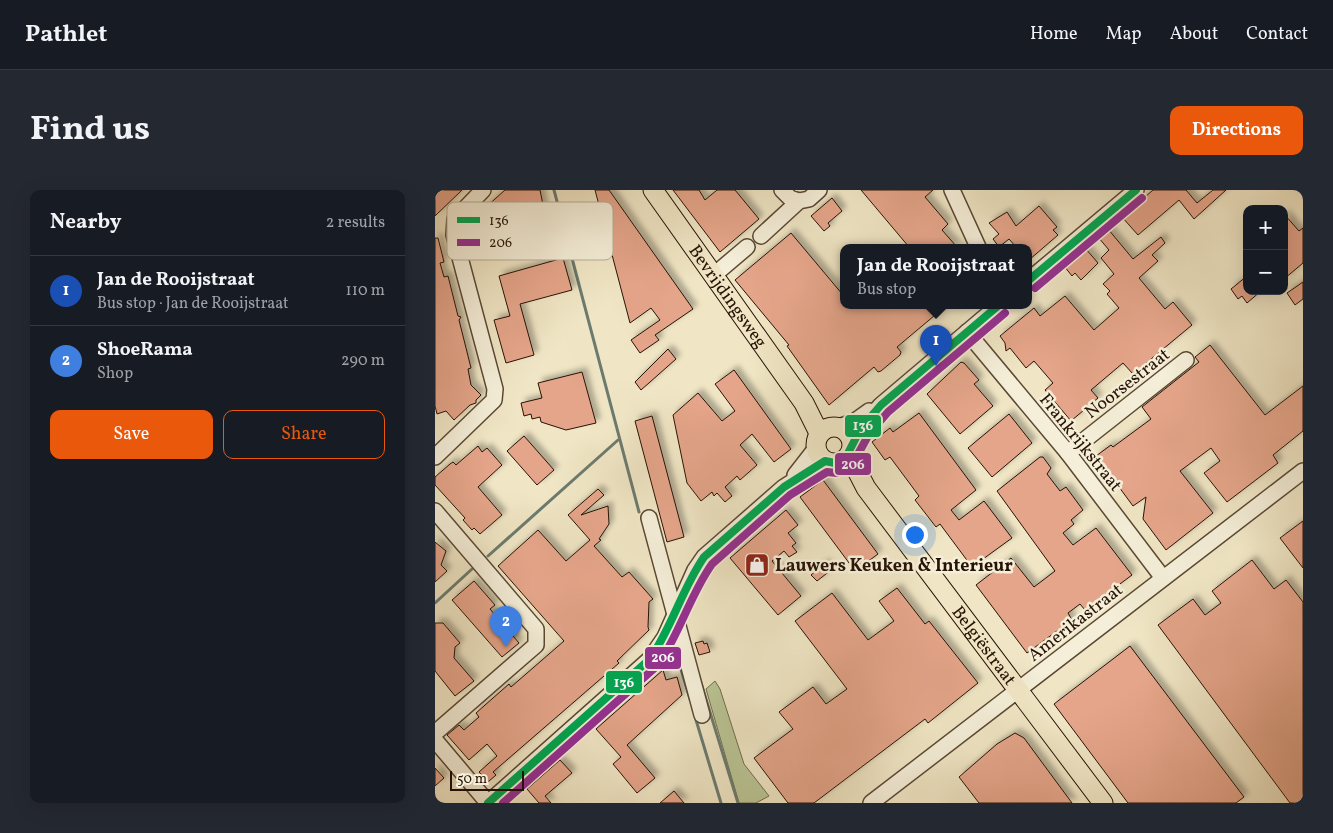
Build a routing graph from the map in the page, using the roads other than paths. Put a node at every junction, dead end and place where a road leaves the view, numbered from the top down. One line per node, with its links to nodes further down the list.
1 (483, 190): 8 (street)
2 (653, 190): 13 (main road, Bevrijdingsweg)
3 (782, 190): 7 (street)
4 (819, 190): 7 (street)
5 (952, 190): 10 (street)
6 (1136, 190): 14 (street)
7 (799, 201): 9 (street)
8 (471, 202)
9 (761, 236)
10 (977, 244)
11 (747, 248): 13 (street)
12 (461, 260): 20 (street)
13 (713, 275): 18 (main road, Bevrijdingsweg)
14 (1032, 277)
15 (994, 309): 16 (street)
16 (967, 332): 18 (street); 19 (street, Frankrijkstraat)
17 (1187, 360): 19 (street, Noorsestraat)
18 (833, 445): 25 (street); 26 (main road, Belgiëstraat)
19 (1068, 453): 24 (street, Frankrijkstraat)
20 (435, 457)
21 (1303, 472): 24 (street, Amerikastraat)
22 (435, 511): 28 (street)
23 (649, 518): 25 (street)
24 (1163, 578): 26 (street, Amerikastraat)
25 (674, 617): 27 (street); 30 (street)
26 (1018, 691): 31 (street, Amerikastraat); 32 (main road, Belgiëstraat)
27 (702, 715)
28 (435, 733)
29 (435, 740): 30 (street)
30 (488, 803)
31 (871, 803)
32 (1103, 803)

